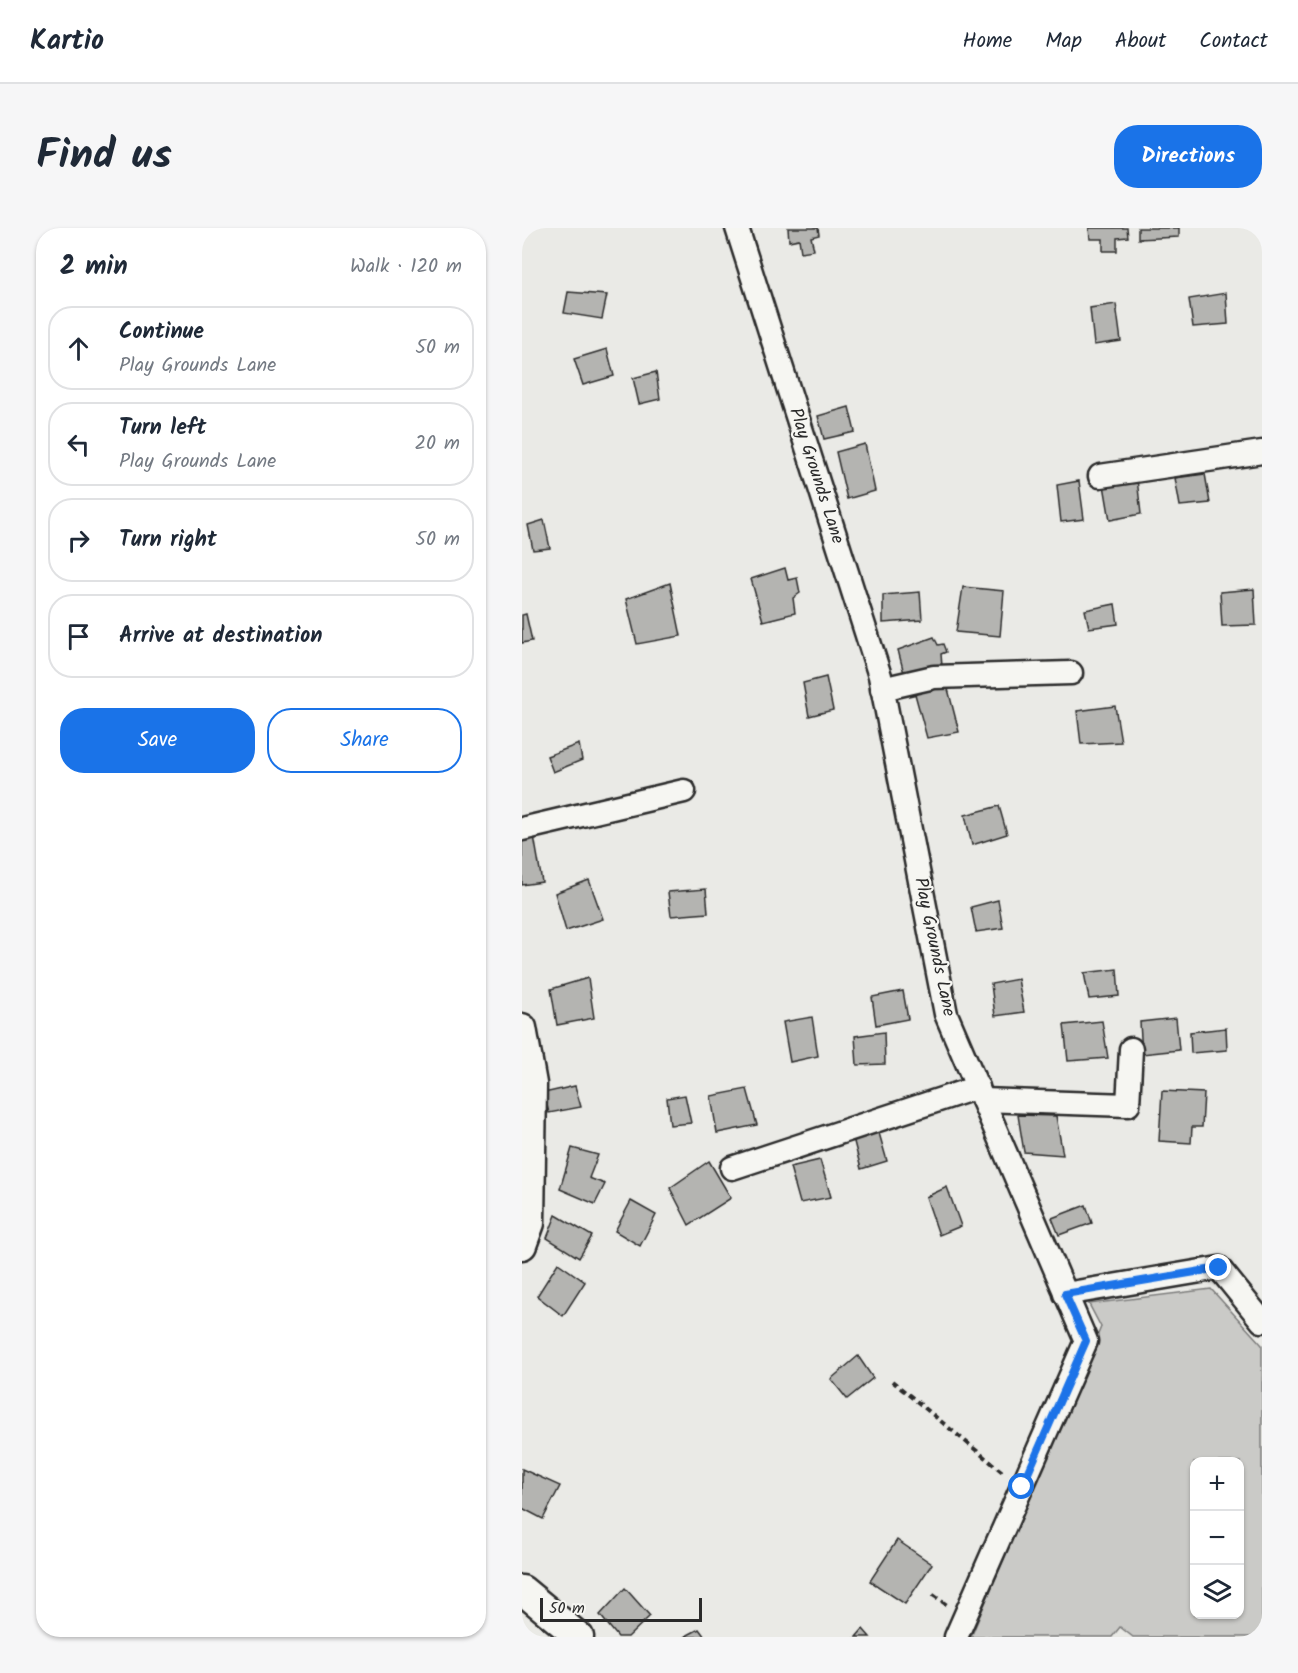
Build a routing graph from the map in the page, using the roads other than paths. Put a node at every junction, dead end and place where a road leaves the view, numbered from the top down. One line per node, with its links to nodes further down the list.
1 (737, 228): 5 (street, Play Grounds Lane)
2 (1262, 452): 3 (street)
3 (1100, 476)
4 (1071, 673): 5 (street)
5 (882, 689): 10 (street, Play Grounds Lane)
6 (684, 791): 7 (street)
7 (522, 829)
8 (522, 1029): 12 (street)
9 (1131, 1049): 10 (street)
10 (980, 1094): 11 (street); 13 (street, Play Grounds Lane)
11 (732, 1167)
12 (522, 1245)
13 (1065, 1294): 14 (street); 17 (street, Play Grounds Lane)
14 (1262, 1321)
15 (522, 1590): 16 (street)
16 (579, 1637)
17 (956, 1637)

